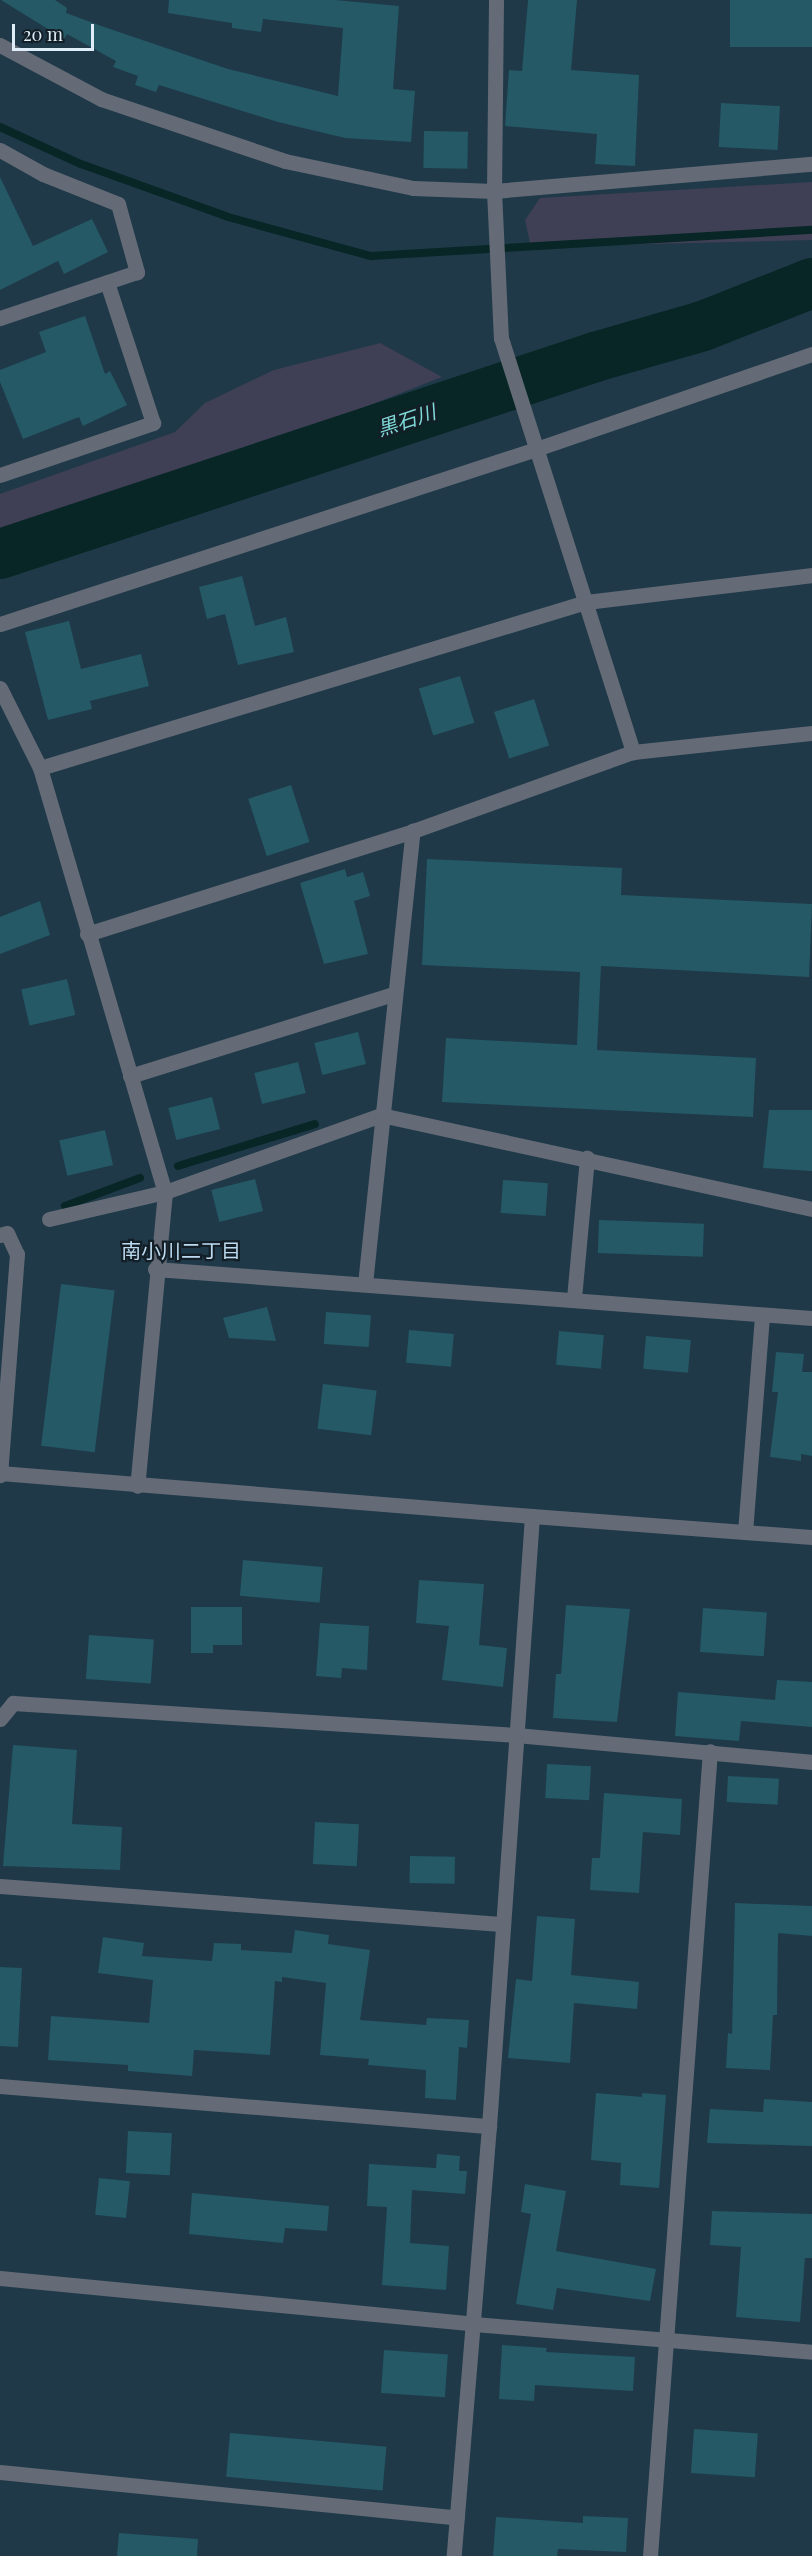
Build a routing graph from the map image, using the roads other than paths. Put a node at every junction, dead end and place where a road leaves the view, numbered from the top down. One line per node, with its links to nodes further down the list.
1 (496, 0): 5 (street)
2 (0, 45): 5 (street)
3 (0, 150): 6 (street)
4 (812, 164): 5 (street)
5 (494, 191): 9 (street)
6 (107, 282): 7 (street); 10 (street)
7 (0, 318)
8 (812, 354): 9 (street)
9 (539, 448): 12 (street); 13 (street)
10 (0, 475)
11 (812, 575): 12 (street)
12 (586, 602): 16 (street); 17 (street)
13 (0, 624)
14 (0, 688): 17 (street)
15 (812, 733): 16 (street)
16 (633, 752): 18 (street)
17 (40, 768): 19 (street)
18 (413, 831): 19 (street); 20 (street)
19 (87, 934): 21 (street)
20 (394, 994): 21 (street); 22 (street)
21 (130, 1076): 24 (street)
22 (381, 1115): 23 (street); 24 (street); 29 (street)
23 (587, 1158): 25 (street); 30 (street)
24 (165, 1192): 26 (street); 28 (street)
25 (812, 1209)
26 (49, 1219)
27 (0, 1235): 33 (street)
28 (155, 1269): 29 (street); 34 (street)
29 (365, 1284): 30 (street)
30 (574, 1298): 31 (street)
31 (762, 1315): 32 (street); 36 (street)
32 (812, 1318)
33 (0, 1473): 34 (street)
34 (137, 1486): 35 (street)
35 (532, 1516): 36 (street); 39 (street)
36 (745, 1532): 37 (street)
37 (812, 1537)
38 (0, 1719): 39 (street)
39 (516, 1735): 40 (street); 43 (street)
40 (710, 1751): 41 (street); 48 (street)
41 (812, 1762)
42 (0, 1886): 43 (street)
43 (501, 1924): 45 (street)
44 (0, 2086): 45 (street)
45 (489, 2126): 47 (street)
46 (0, 2278): 47 (street)
47 (474, 2324): 48 (street); 51 (street)
48 (664, 2339): 49 (street); 53 (street)
49 (812, 2352)
50 (0, 2472): 51 (street)
51 (457, 2518): 52 (street)
52 (454, 2556)
53 (650, 2556)

